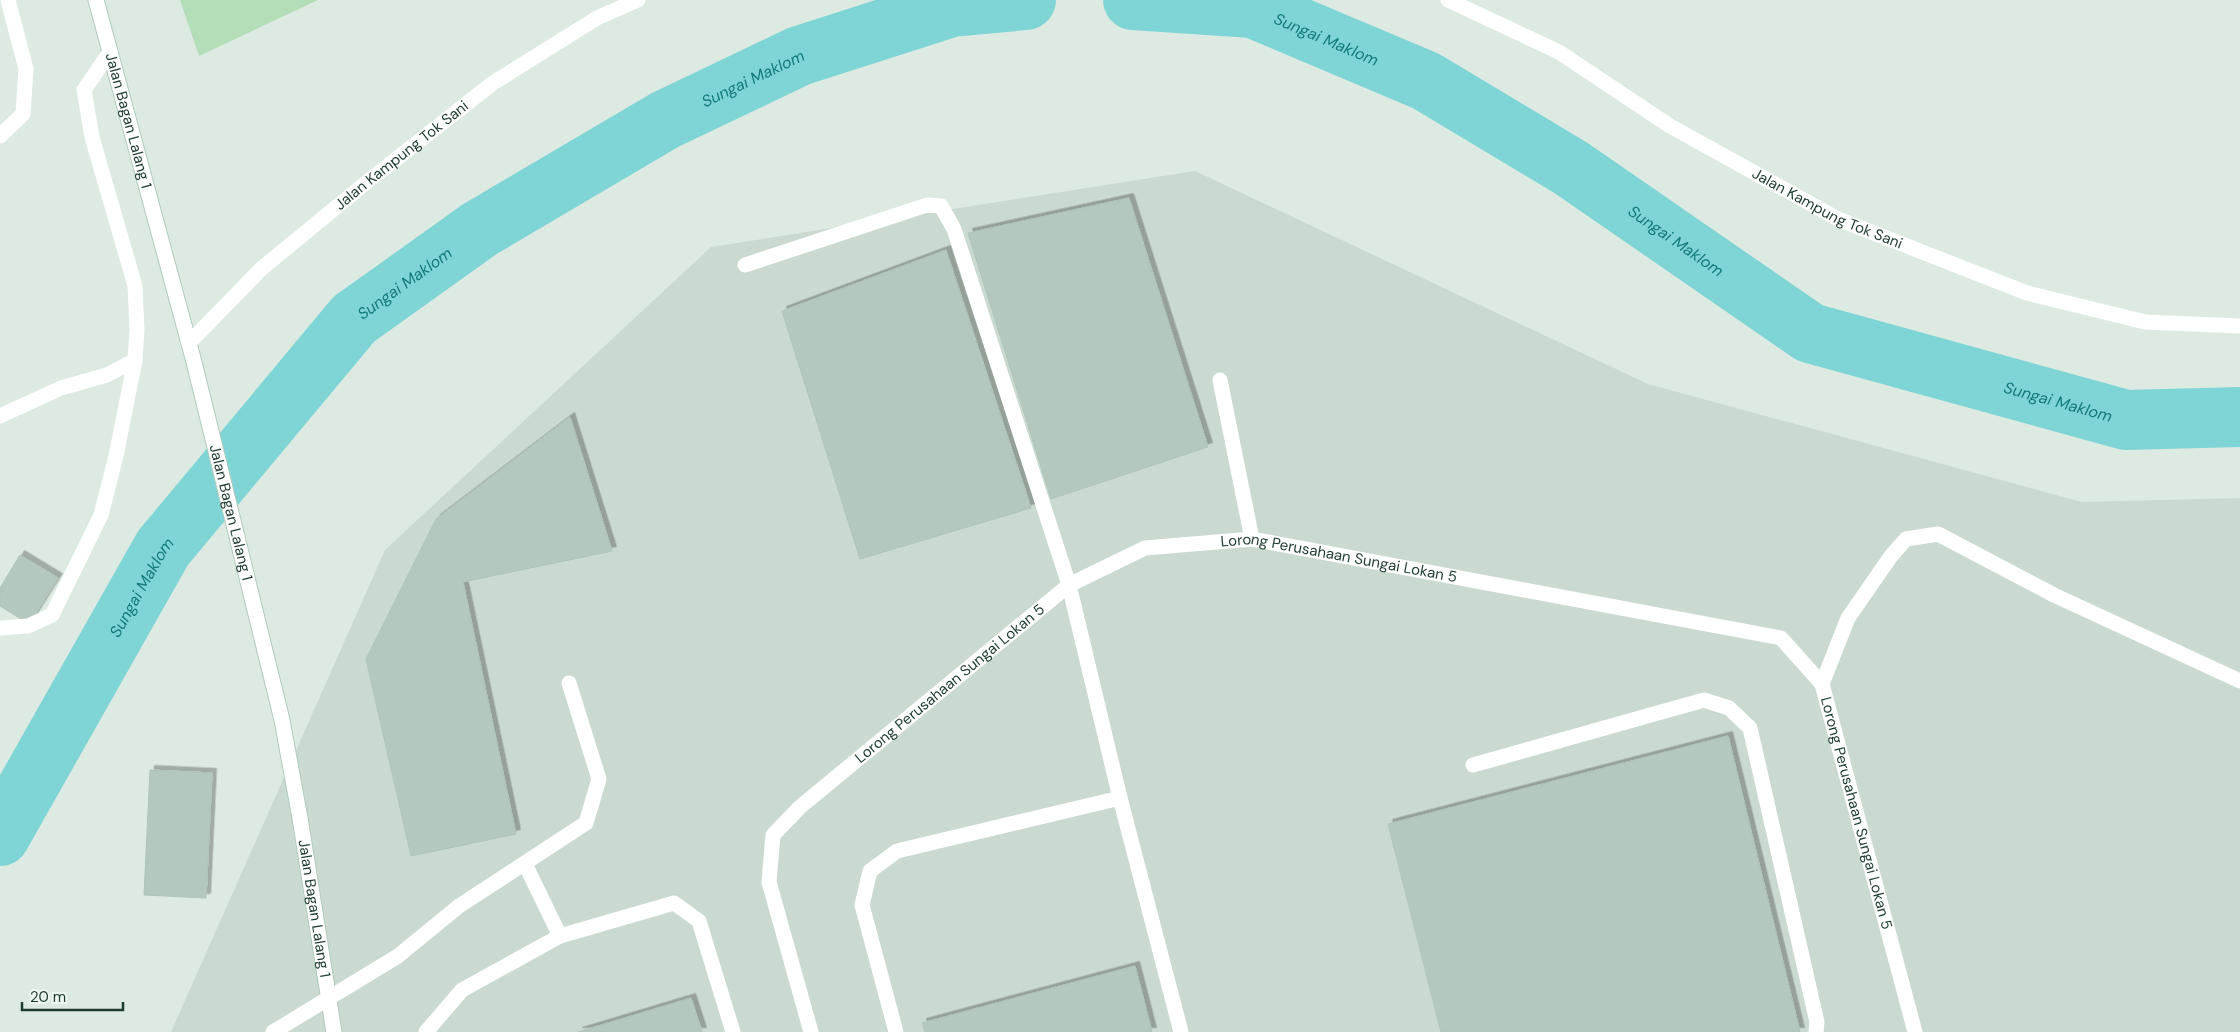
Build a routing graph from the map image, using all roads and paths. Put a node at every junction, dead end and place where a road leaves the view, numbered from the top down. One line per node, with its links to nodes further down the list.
1 (8, 0): 6 (street)
2 (96, 0): 5 (street, Jalan Bagan Lalang 1)
3 (638, 0): 9 (street, Jalan Kampung Tok Sani)
4 (1448, 0): 8 (street, Jalan Kampung Tok Sani)
5 (110, 52): 9 (street, Jalan Bagan Lalang 1); 10 (street)
6 (0, 136)
7 (745, 265): 14 (street)
8 (2240, 326)
9 (189, 343): 23 (street, Jalan Bagan Lalang 1)
10 (135, 360): 12 (street); 15 (street)
11 (1220, 380): 13 (street)
12 (0, 416)
13 (1252, 539): 14 (street, Lorong Perusahaan Sungai Lokan 5); 18 (street, Lorong Perusahaan Sungai Lokan 5)
14 (1069, 585): 20 (street); 28 (street, Lorong Perusahaan Sungai Lokan 5)
15 (0, 628)
16 (2240, 681): 18 (street)
17 (569, 683): 21 (street)
18 (1822, 684): 32 (street, Lorong Perusahaan Sungai Lokan 5)
19 (1473, 765): 31 (street)
20 (1120, 798): 29 (street); 30 (street)
21 (525, 864): 22 (street); 23 (street)
22 (560, 936): 26 (street); 27 (street)
23 (329, 1000): 24 (street); 25 (street, Jalan Bagan Lalang 1)
24 (273, 1032)
25 (334, 1032)
26 (426, 1032)
27 (733, 1032)
28 (811, 1032)
29 (896, 1032)
30 (1181, 1032)
31 (1816, 1032)
32 (1915, 1032)

